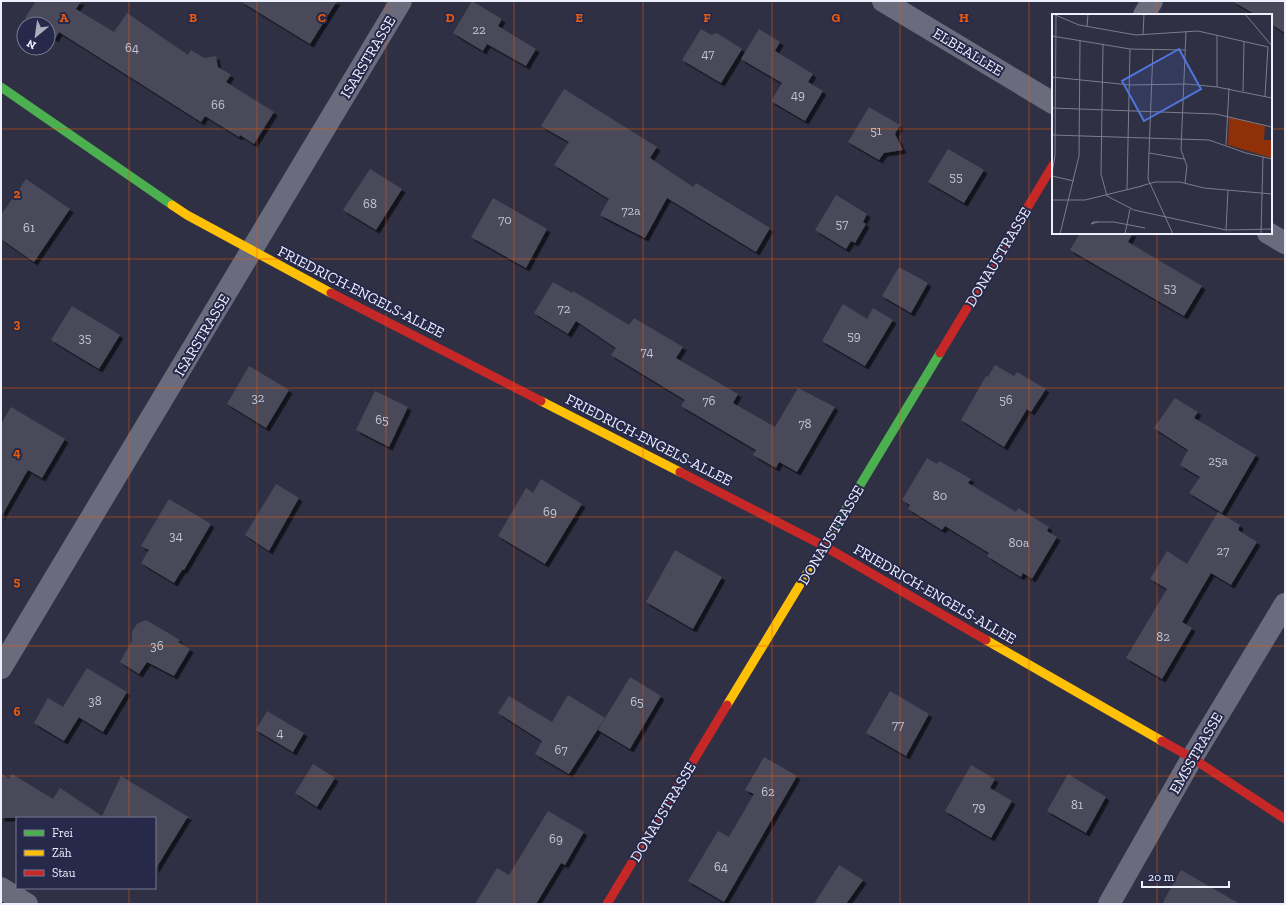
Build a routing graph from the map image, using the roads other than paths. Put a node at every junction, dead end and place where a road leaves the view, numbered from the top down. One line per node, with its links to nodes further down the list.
1 (401, 1): 10 (street, ISARSTRASSE)
2 (883, 1): 6 (street, ELBEALLEE)
3 (1152, 1): 4 (street)
4 (1145, 14)
5 (1, 87): 10 (street, FRIEDRICH-ENGELS-ALLEE)
6 (1052, 102)
7 (1052, 167): 11 (street, DONAUSTRASSE)
8 (1270, 234): 9 (street)
9 (1285, 243)
10 (252, 251): 11 (street, FRIEDRICH-ENGELS-ALLEE); 13 (street, ISARSTRASSE)
11 (824, 546): 14 (street, FRIEDRICH-ENGELS-ALLEE); 18 (street, DONAUSTRASSE)
12 (1285, 604): 14 (street, EMSSTRASSE)
13 (1, 668)
14 (1192, 758): 15 (street, FRIEDRICH-ENGELS-ALLEE); 19 (street, EMSSTRASSE)
15 (1285, 819)
16 (1, 888): 17 (street)
17 (27, 904)
18 (607, 904)
19 (1109, 904)

